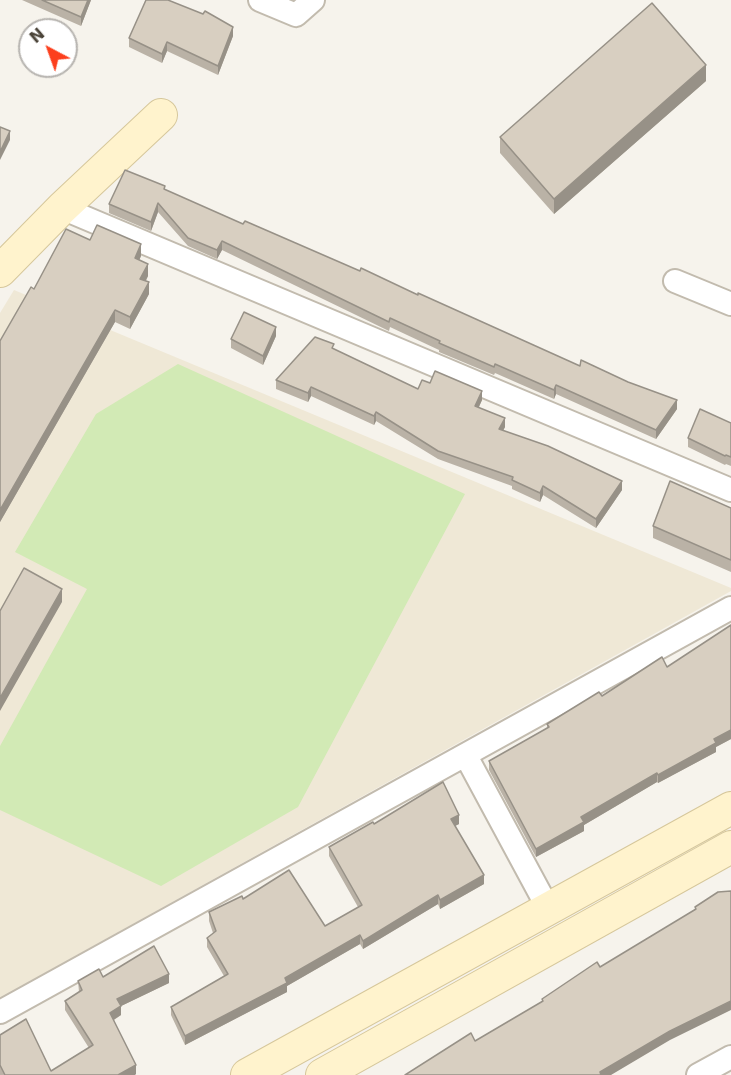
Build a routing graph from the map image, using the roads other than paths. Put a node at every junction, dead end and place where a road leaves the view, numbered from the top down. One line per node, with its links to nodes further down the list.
1 (260, 0): 2 (street)
2 (313, 0)
3 (161, 115): 4 (street)
4 (62, 208): 5 (street); 8 (street)
5 (0, 271)
6 (675, 281): 7 (street)
7 (731, 304)
8 (731, 490)
9 (731, 608): 10 (street)
10 (466, 756): 13 (street); 14 (street)
11 (731, 808): 13 (street)
12 (731, 847): 17 (street)
13 (549, 910): 16 (street)
14 (0, 1012)
15 (731, 1057): 18 (street)
16 (247, 1075)
17 (322, 1075)
18 (698, 1075)

